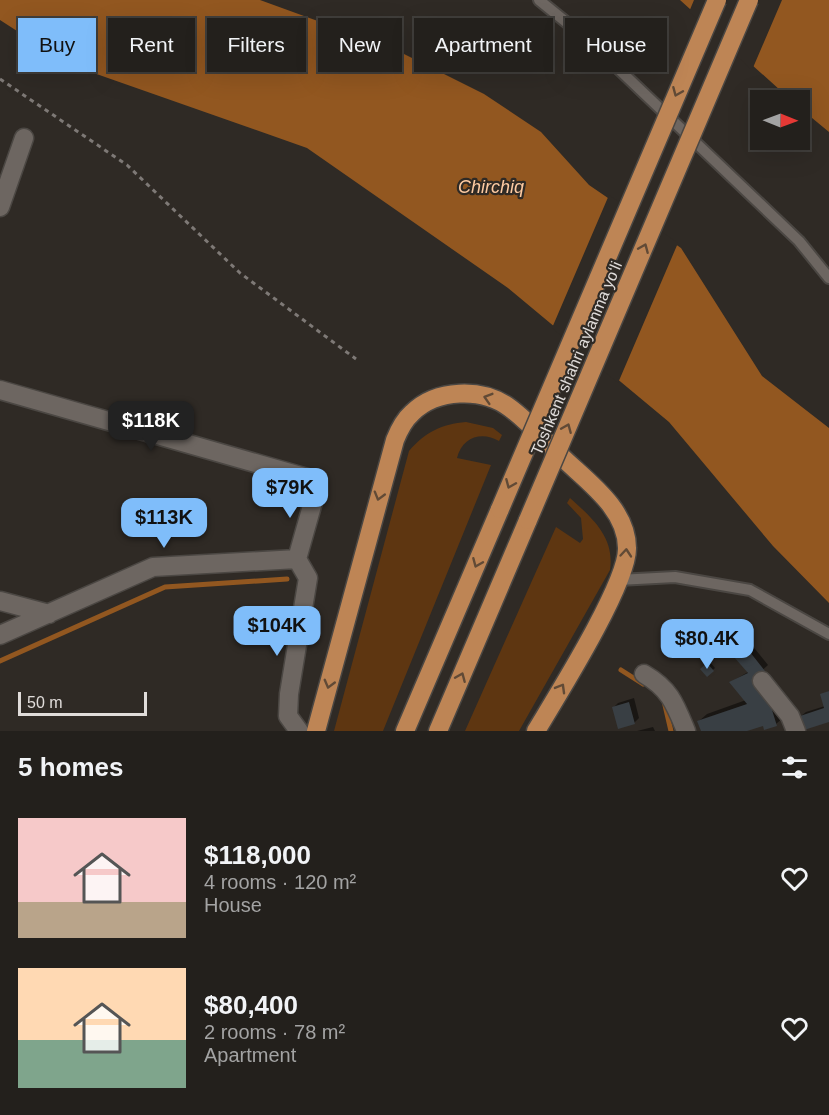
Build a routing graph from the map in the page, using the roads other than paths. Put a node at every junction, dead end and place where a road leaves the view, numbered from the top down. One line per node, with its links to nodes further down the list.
1 (539, 0): 7 (lane)
2 (717, 0): 19 (highway, Toshkent shahri aylanma yoʻli, one-way to 19, bridge)
3 (749, 0): 20 (highway, Toshkent shahri aylanma yoʻli, one-way to 3, bridge)
4 (24, 138): 5 (street)
5 (3, 188): 6 (street)
6 (0, 207)
7 (829, 278)
8 (0, 390): 9 (street)
9 (297, 560): 12 (street); 17 (street)
10 (618, 580): 13 (lane); 18 (highway, one-way to 18); 21 (highway, one-way to 10)
11 (0, 601): 12 (street)
12 (49, 614): 14 (street)
13 (829, 634)
14 (0, 635)
15 (644, 674): 22 (street)
16 (762, 681): 23 (street)
17 (299, 731)
18 (316, 731)
19 (405, 731)
20 (438, 731)
21 (536, 731)
22 (686, 731)
23 (796, 731)

